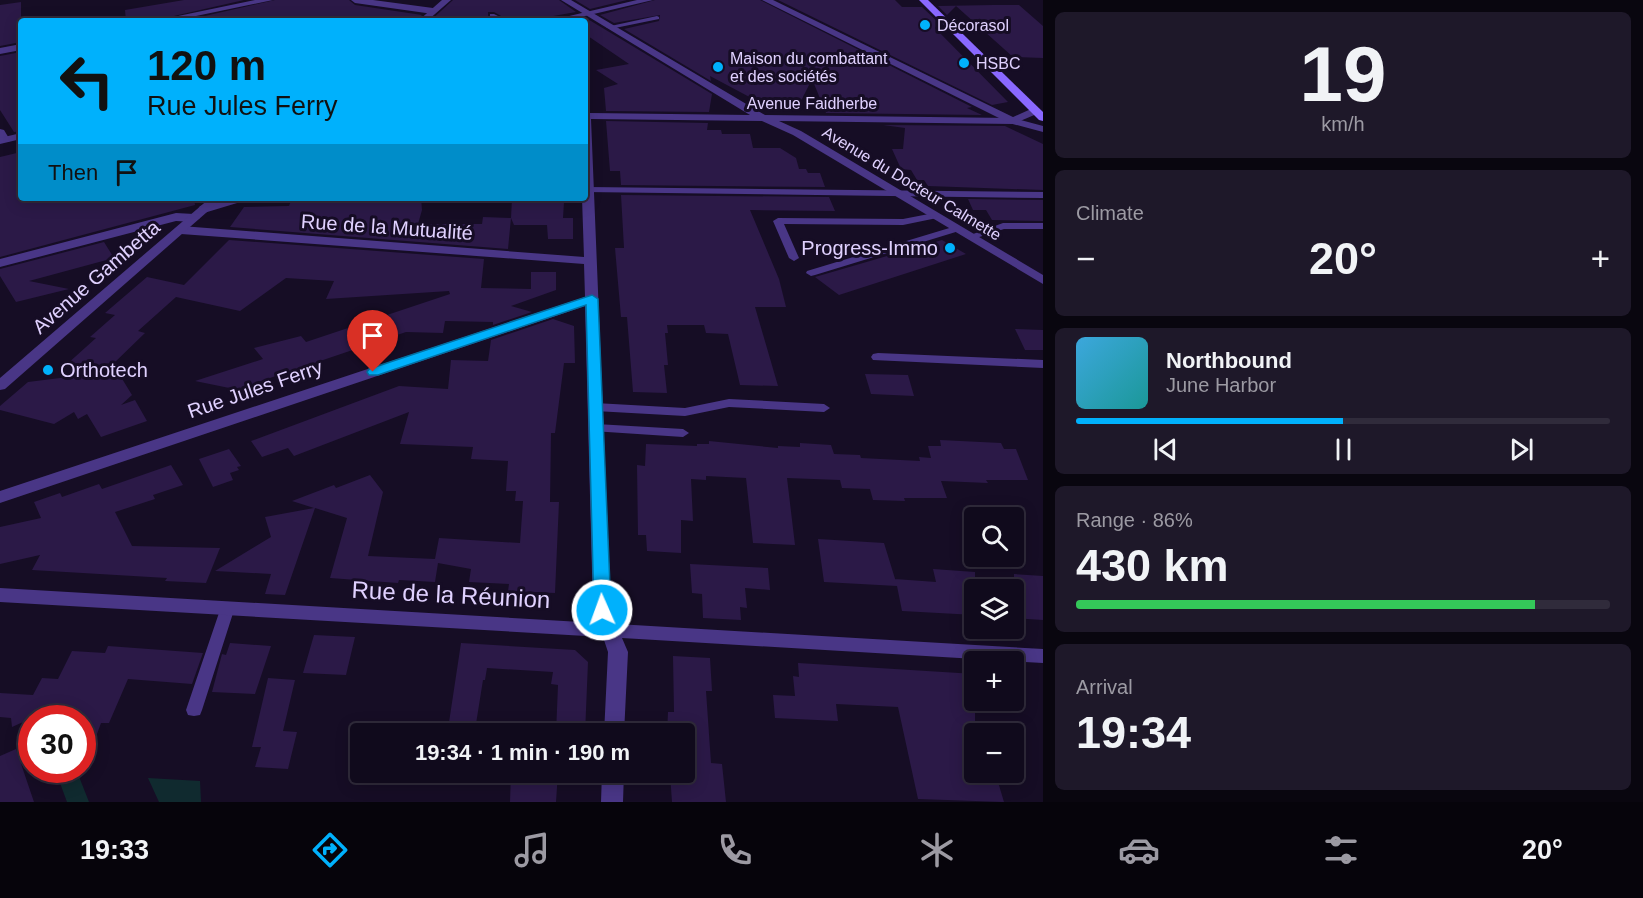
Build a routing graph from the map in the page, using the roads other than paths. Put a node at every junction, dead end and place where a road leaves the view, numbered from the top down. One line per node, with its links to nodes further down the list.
1 (269, 0): 11 (street)
2 (355, 0): 8 (street)
3 (447, 0): 8 (street)
4 (565, 0): 10 (street, Avenue du Docteur Calmette)
5 (649, 0): 10 (street)
6 (766, 0): 21 (street)
7 (923, 0): 18 (main road)
8 (433, 11): 12 (street)
9 (492, 15): 13 (lane)
10 (586, 17): 15 (street, Avenue du Docteur Calmette)
11 (174, 18)
12 (425, 18)
13 (498, 18)
14 (657, 18): 15 (lane)
15 (610, 27): 20 (street, Avenue du Docteur Calmette)
16 (18, 48): 17 (street)
17 (0, 51)
18 (1039, 114): 21 (street, Avenue Faidherbe)
19 (588, 116): 20 (street, Avenue Faidherbe)
20 (763, 118): 21 (street, Avenue Faidherbe); 26 (street, Avenue du Docteur Calmette)
21 (1013, 121): 22 (street)
22 (1043, 129)
23 (18, 136): 24 (street)
24 (2, 137)
25 (588, 190): 26 (lane); 37 (street)
26 (896, 193): 27 (lane); 31 (street, Avenue du Docteur Calmette)
27 (1043, 195)
28 (213, 201): 30 (street, Avenue Gambetta)
29 (234, 201): 30 (street)
30 (199, 213): 34 (street, Avenue Gambetta); 38 (street)
31 (934, 216): 33 (street, Avenue du Docteur Calmette); 36 (lane)
32 (1043, 226): 35 (lane)
33 (956, 229): 35 (street, Avenue du Docteur Calmette); 39 (lane)
34 (181, 230): 37 (street, Rue de la Mutualité); 44 (street, Avenue Gambetta)
35 (970, 237): 40 (street, Avenue du Docteur Calmette)
36 (794, 258)
37 (591, 261): 41 (street)
38 (0, 263)
39 (811, 273)
40 (1043, 280)
41 (592, 299): 45 (street); 49 (street, Rue Jules Ferry)
42 (878, 357): 43 (street)
43 (1043, 364)
44 (0, 386)
45 (595, 407): 46 (lane); 47 (street)
46 (824, 408)
47 (596, 428): 48 (lane); 52 (street)
48 (683, 434)
49 (0, 497)
50 (0, 595): 51 (street, Rue de la Réunion)
51 (228, 608): 52 (street, Rue de la Réunion); 54 (lane)
52 (609, 629): 53 (street, Rue de la Réunion); 55 (street)
53 (1043, 656)
54 (194, 710)
55 (615, 723)
56 (613, 783): 57 (street)
57 (612, 802)

